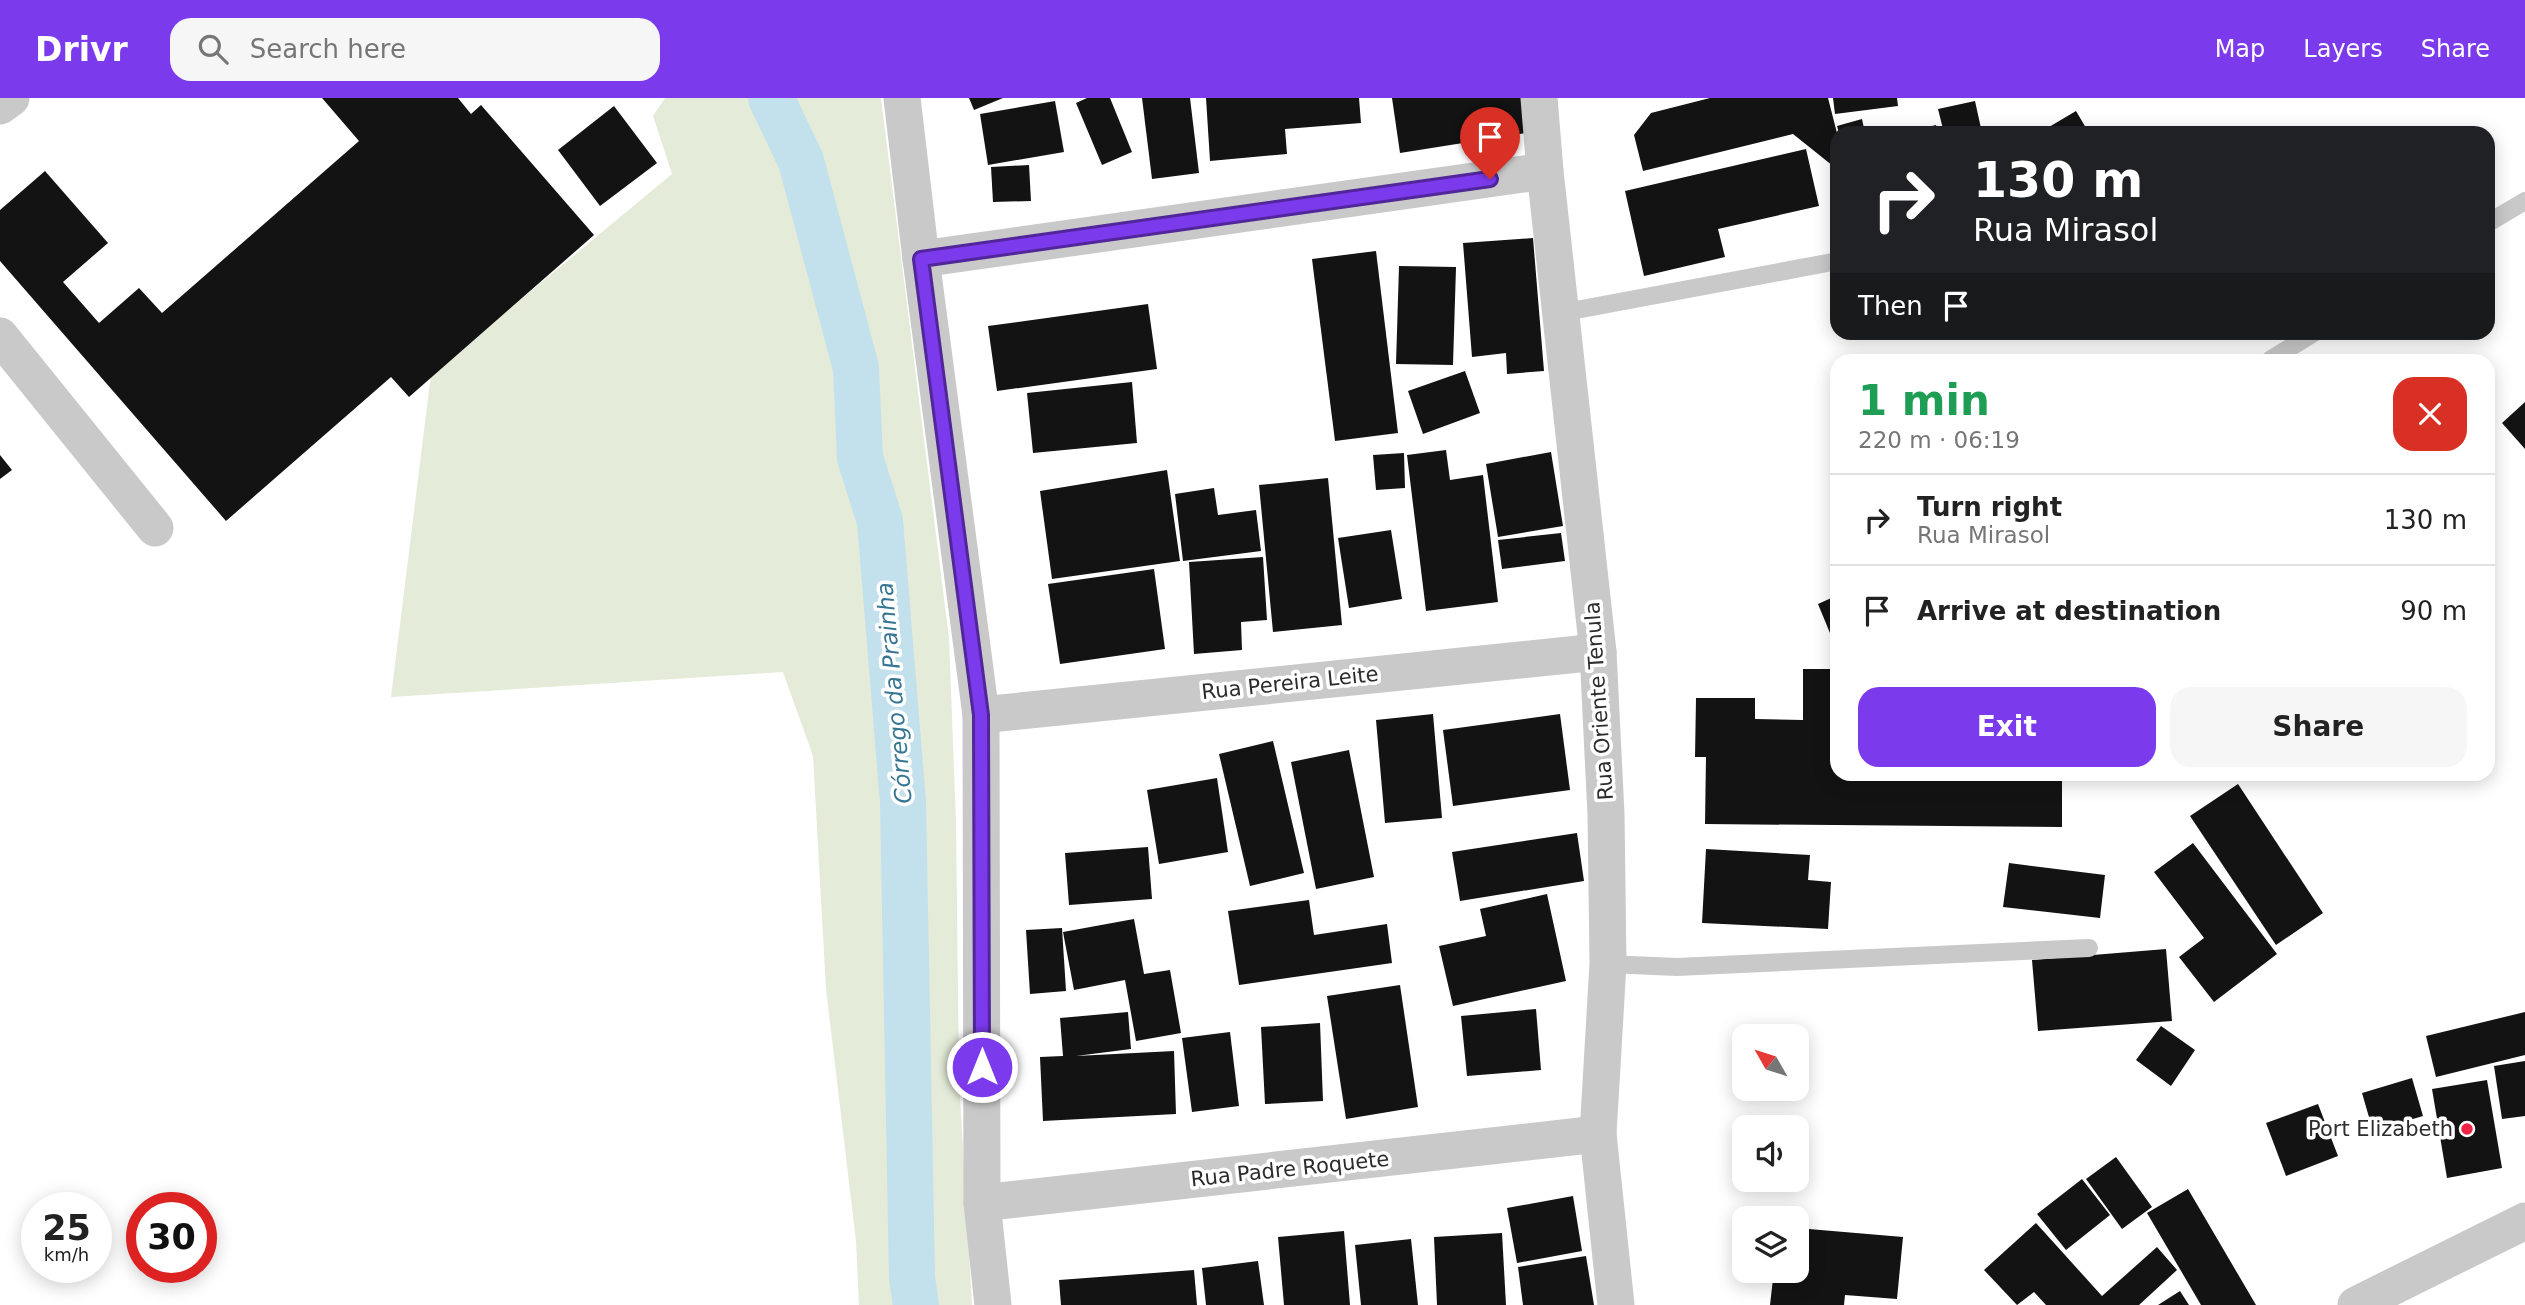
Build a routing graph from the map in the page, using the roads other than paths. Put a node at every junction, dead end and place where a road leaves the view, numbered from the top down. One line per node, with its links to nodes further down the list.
1 (10, 98): 4 (street)
2 (902, 98): 8 (street)
3 (1539, 98): 5 (street, Rua Oriente Tenula)
4 (0, 106)
5 (1545, 171): 8 (street); 10 (street, Rua Oriente Tenula)
6 (2525, 201): 7 (lane)
7 (2495, 219)
8 (921, 259): 16 (street)
9 (1830, 262): 10 (lane)
10 (1560, 313): 15 (street, Rua Oriente Tenula)
11 (0, 336): 14 (street)
12 (2302, 340): 13 (lane)
13 (2280, 354)
14 (155, 528)
15 (1598, 652): 16 (street, Rua Pereira Leite); 18 (street, Rua Oriente Tenula)
16 (981, 715): 20 (street)
17 (2089, 948): 18 (lane)
18 (1608, 964): 19 (street, Rua Oriente Tenula)
19 (1598, 1134): 20 (street, Rua Padre Roquete); 23 (street, Rua Oriente Tenula)
20 (982, 1203): 22 (street)
21 (2525, 1221): 24 (street)
22 (993, 1305)
23 (1616, 1305)
24 (2356, 1305)

